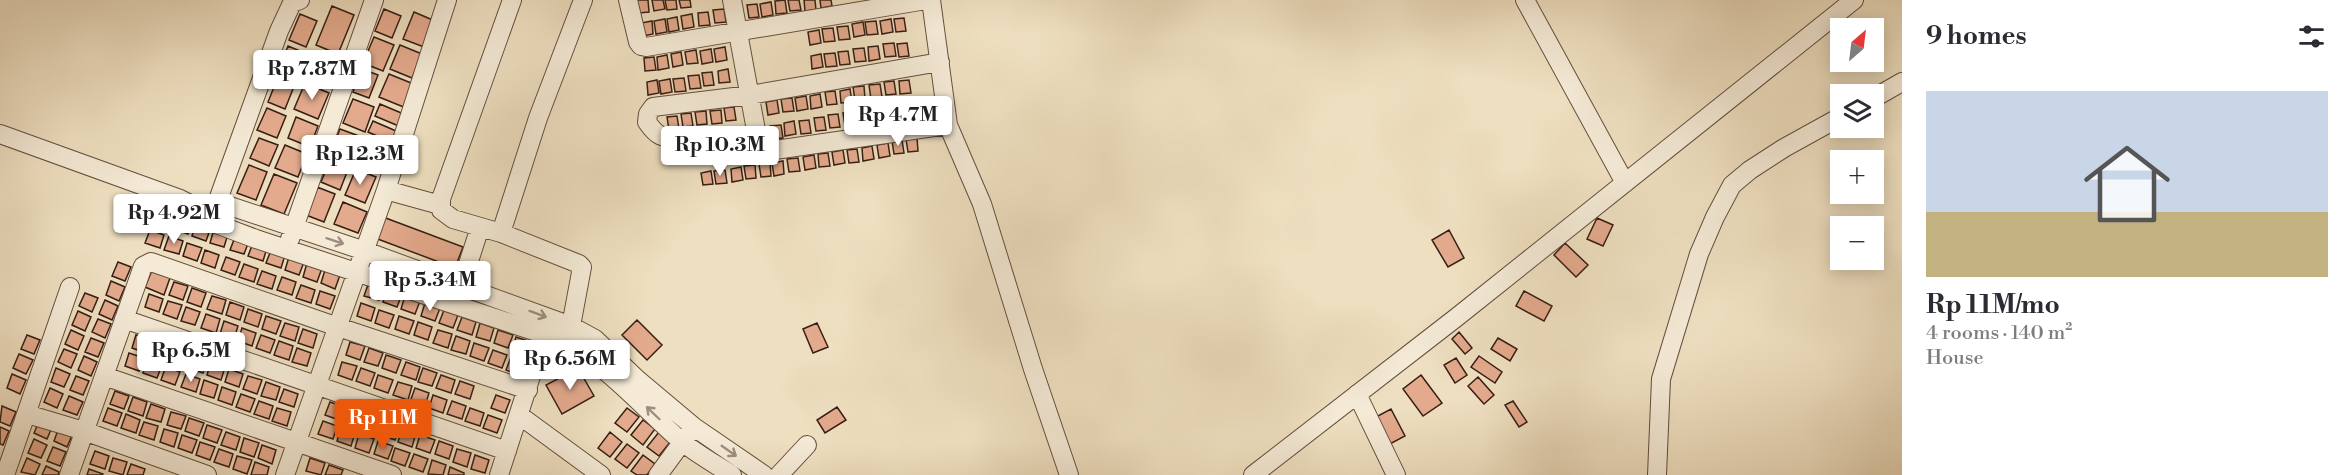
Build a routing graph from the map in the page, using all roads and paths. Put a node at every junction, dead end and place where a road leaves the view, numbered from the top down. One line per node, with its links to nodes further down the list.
1 (374, 0): 26 (street)
2 (447, 0): 22 (street)
3 (512, 0): 24 (street)
4 (583, 0): 28 (street)
5 (628, 0): 12 (street)
6 (732, 0): 12 (street)
7 (926, 0): 12 (street)
8 (931, 0): 13 (street)
9 (1525, 0): 21 (street)
10 (1854, 0): 21 (street)
11 (295, 1): 23 (street)
12 (738, 33): 16 (street)
13 (940, 62): 16 (street); 18 (street)
14 (1902, 82): 15 (street)
15 (1884, 92)
16 (750, 95): 20 (street); 20 (street)
17 (1830, 123): 67 (street)
18 (948, 125): 20 (street); 64 (street)
19 (0, 134): 25 (street)
20 (760, 152)
21 (1625, 183): 44 (street)
22 (386, 190): 24 (street); 30 (street)
23 (218, 202): 25 (street); 26 (street)
24 (440, 205): 27 (street)
25 (206, 215): 29 (street)
26 (294, 227): 29 (street); 30 (street, one-way to 30)
27 (480, 227): 28 (street); 33 (street)
28 (501, 233): 37 (street)
29 (287, 250): 31 (street)
30 (365, 251): 31 (street); 32 (street)
31 (357, 272): 35 (street); 38 (street)
32 (439, 278): 33 (street); 35 (street)
33 (461, 286): 37 (street, one-way to 37)
34 (70, 287): 45 (street)
35 (432, 298): 39 (street)
36 (124, 319): 38 (street); 41 (street); 42 (street)
37 (571, 326): 40 (street); 47 (street)
38 (338, 327): 42 (street); 43 (street)
39 (544, 336): 40 (street); 43 (street)
40 (565, 343): 50 (street, one-way to 40)
41 (104, 376): 48 (street); 49 (street)
42 (317, 385): 49 (street); 52 (street)
43 (528, 390): 46 (street)
44 (1357, 394): 65 (street); 66 (street)
45 (27, 414): 48 (street); 53 (street)
46 (519, 415): 52 (street); 59 (street)
47 (694, 427): 50 (street); 62 (street, one-way to 62)
48 (84, 431): 54 (street); 55 (street)
49 (296, 442): 56 (street); 57 (street)
50 (682, 442): 60 (street); 61 (street)
51 (807, 445): 63 (street)
52 (507, 451): 58 (street)
53 (5, 475)
54 (69, 475)
55 (207, 475)
56 (285, 475)
57 (392, 475)
58 (499, 475)
59 (601, 475)
60 (658, 475)
61 (732, 475)
62 (764, 475)
63 (779, 475)
64 (1069, 475)
65 (1253, 475)
66 (1396, 475)
67 (1657, 475)

